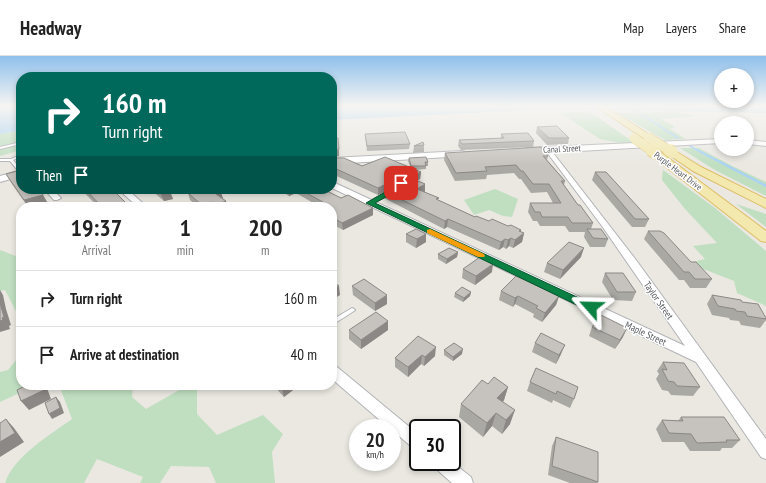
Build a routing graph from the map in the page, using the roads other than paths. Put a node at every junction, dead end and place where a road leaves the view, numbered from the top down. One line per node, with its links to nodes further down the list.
1 (621, 126): 26 (main road, Purple Heart Drive, bridge)
2 (628, 126): 25 (main road, Purple Heart Drive, bridge)
3 (714, 141): 8 (street, Canal Street)
4 (754, 143): 6 (street)
5 (16, 144): 7 (lane)
6 (766, 144)
7 (0, 148)
8 (548, 150): 9 (street, Canal Street); 29 (street, Taylor Street)
9 (518, 152)
10 (469, 154): 14 (street)
11 (16, 158): 13 (lane)
12 (0, 160): 13 (lane)
13 (10, 160): 15 (lane)
14 (337, 160)
15 (16, 167)
16 (16, 174): 17 (street)
17 (0, 179)
18 (337, 187): 24 (street, Maple Street)
19 (394, 190): 24 (lane)
20 (53, 194): 22 (street)
21 (128, 194): 23 (street)
22 (57, 198)
23 (138, 202)
24 (370, 203): 29 (street, Maple Street)
25 (766, 204)
26 (766, 238)
27 (352, 310): 28 (lane)
28 (337, 320)
29 (700, 359): 32 (street, Taylor Street)
30 (337, 375): 31 (street)
31 (409, 435)
32 (766, 452)
33 (451, 471): 34 (street)
34 (466, 483)

